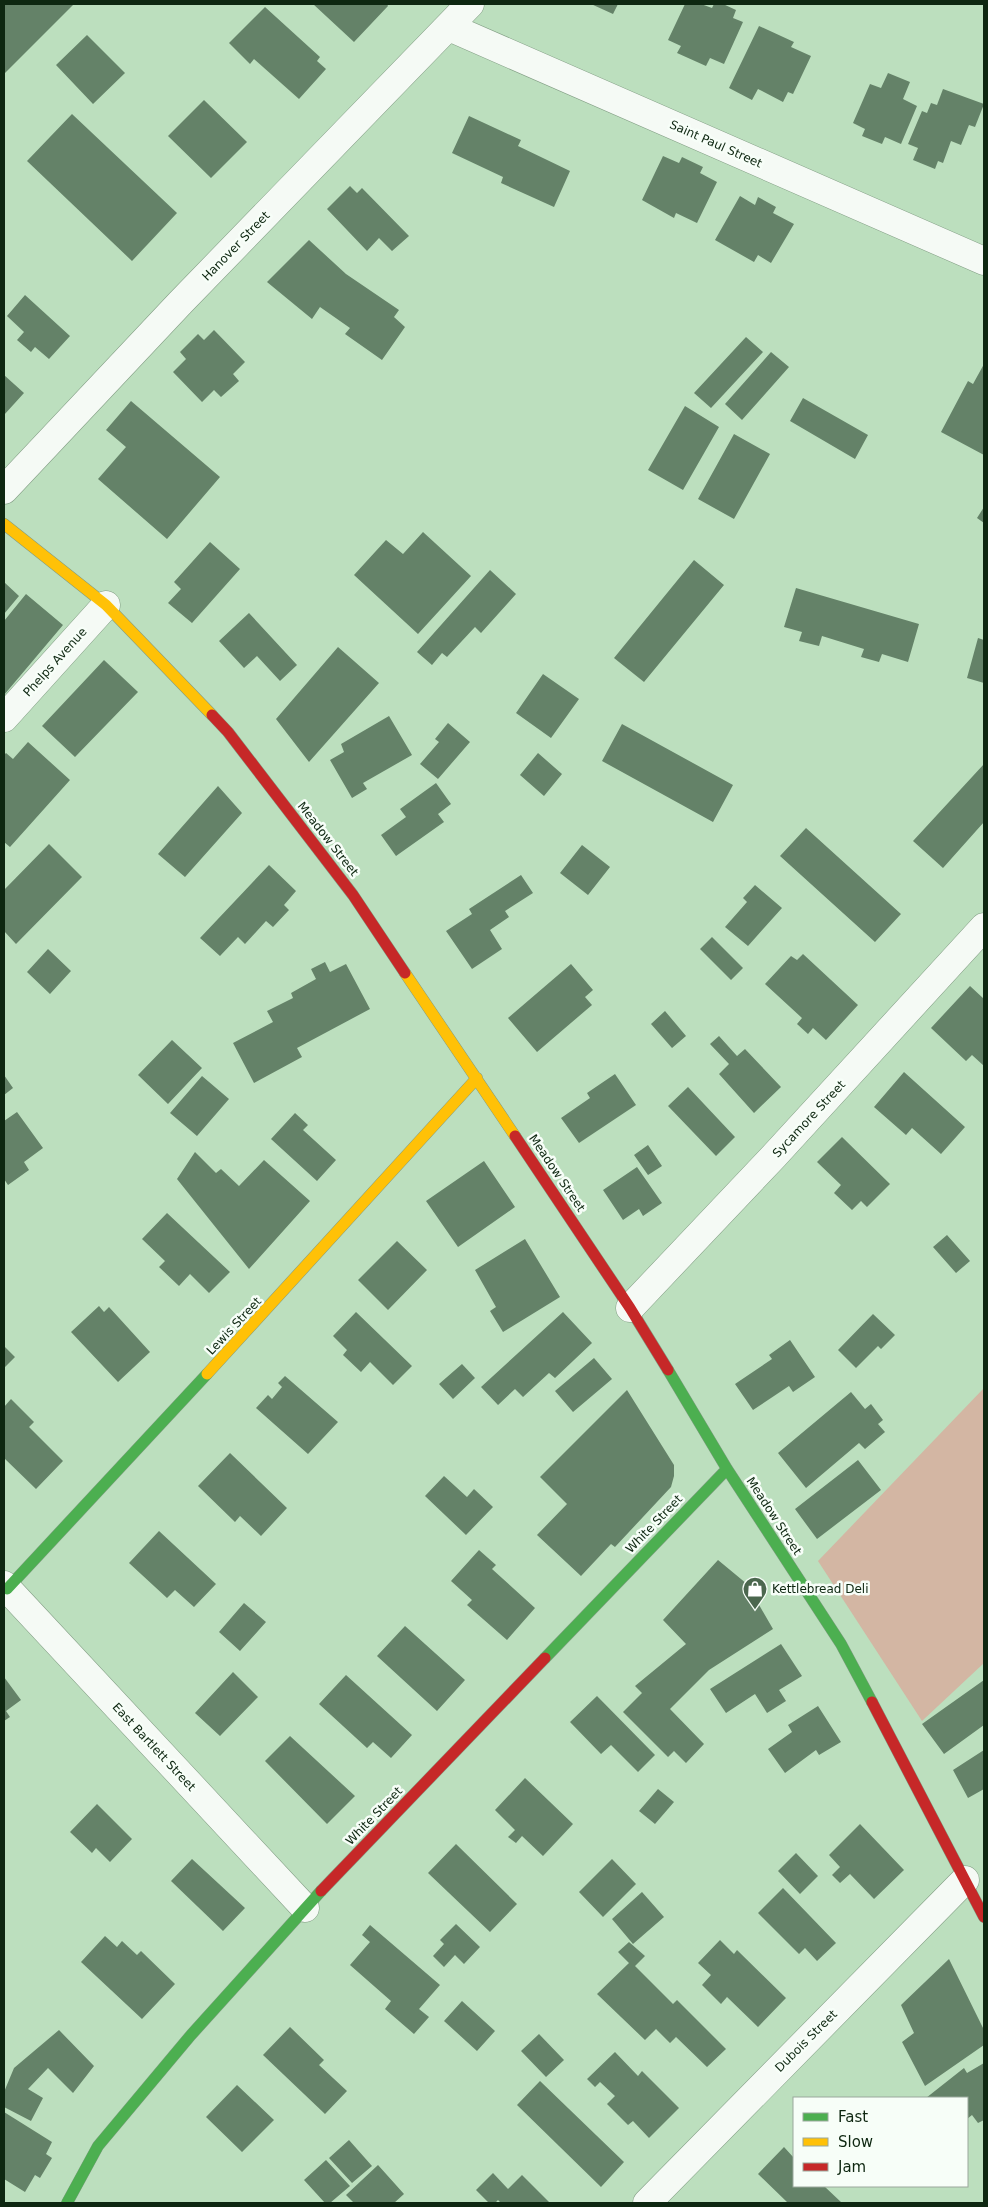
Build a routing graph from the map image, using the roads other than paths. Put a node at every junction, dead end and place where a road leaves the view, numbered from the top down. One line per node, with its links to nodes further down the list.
1 (470, 4): 2 (street, Hanover Street)
2 (449, 27): 3 (street, Saint Paul Street); 4 (street, Hanover Street)
3 (984, 261)
4 (4, 490)
5 (4, 524): 6 (street, Meadow Street)
6 (106, 605): 7 (street, Phelps Avenue); 9 (street, Meadow Street)
7 (4, 718)
8 (984, 927): 10 (street, Sycamore Street)
9 (477, 1078): 10 (street, Meadow Street); 12 (street, Lewis Street)
10 (630, 1308): 11 (street, Meadow Street)
11 (727, 1469): 13 (street, Meadow Street); 14 (street, White Street)
12 (5, 1587): 14 (street, East Bartlett Street)
13 (965, 1880): 15 (street, Meadow Street); 17 (street, Dubois Street)
14 (305, 1908): 16 (street, White Street)
15 (984, 1916)
16 (67, 2203)
17 (647, 2203)

